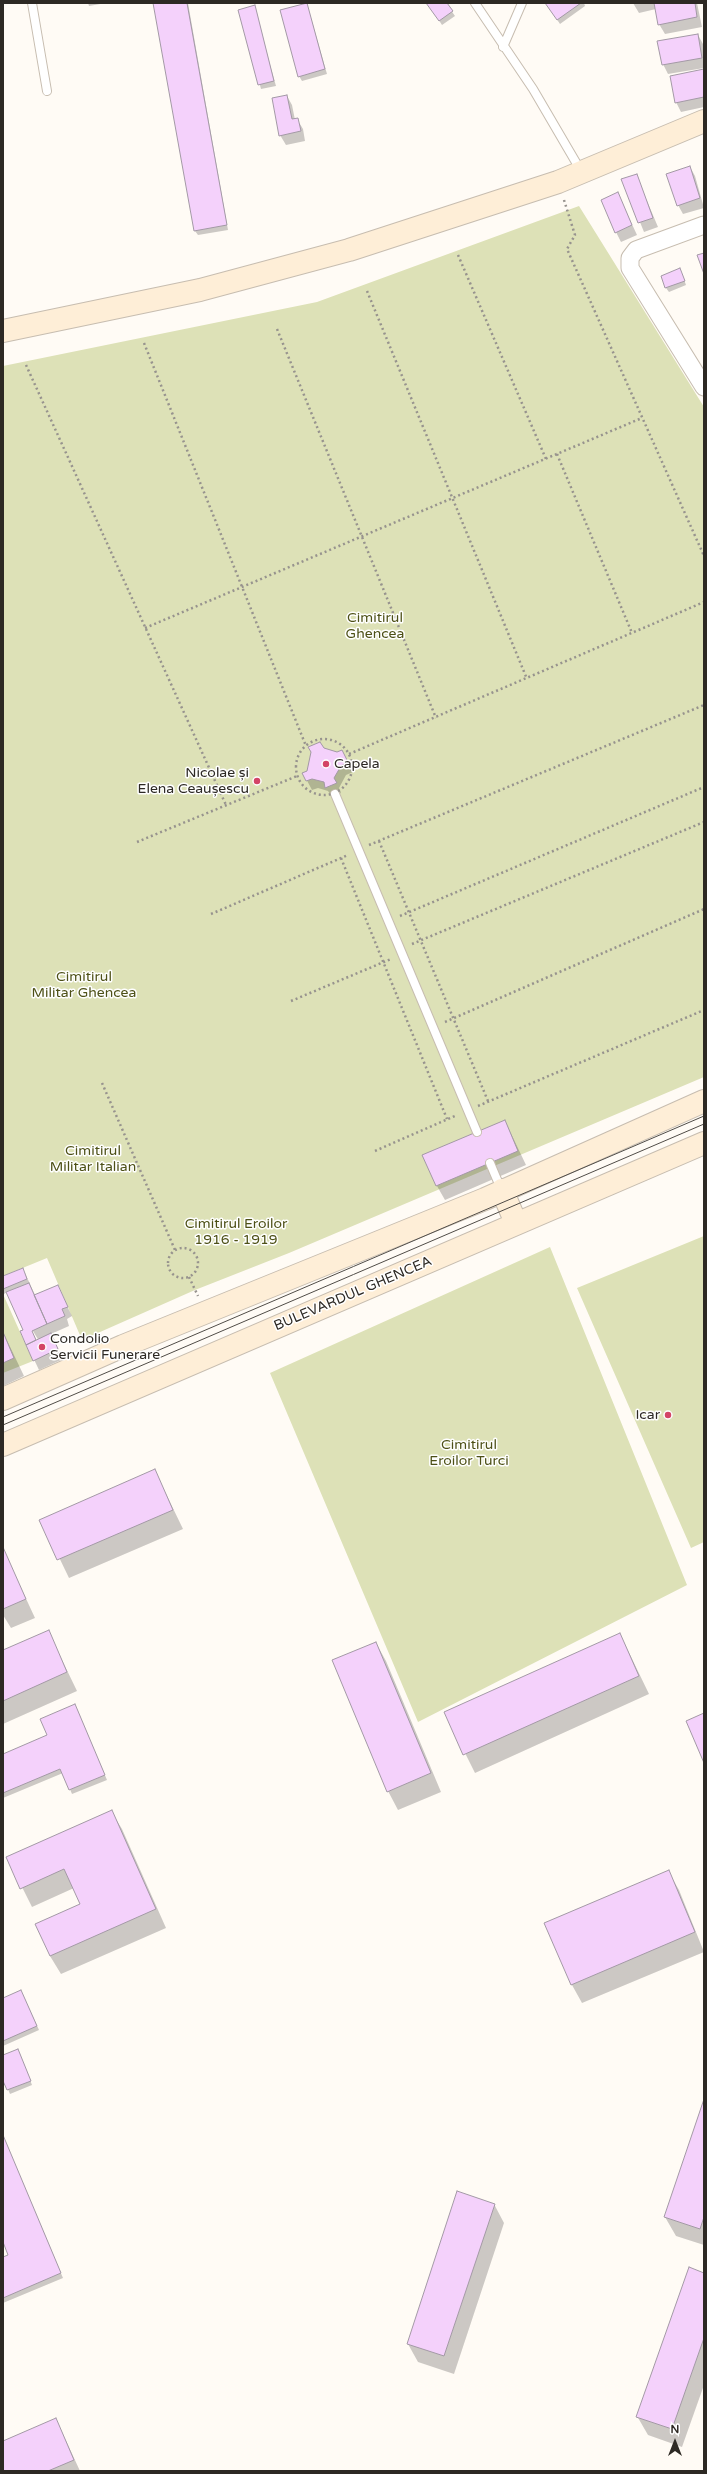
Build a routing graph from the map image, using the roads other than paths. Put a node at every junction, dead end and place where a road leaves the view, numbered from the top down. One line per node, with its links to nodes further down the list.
1 (32, 3): 5 (lane)
2 (475, 3): 4 (lane)
3 (522, 3): 4 (lane)
4 (503, 46): 7 (lane)
5 (47, 91)
6 (704, 121): 7 (main road)
7 (582, 172): 9 (main road)
8 (704, 225): 10 (street)
9 (3, 331)
10 (704, 386)
11 (335, 794): 13 (lane)
12 (704, 1101): 16 (main road)
13 (477, 1132)
14 (704, 1143): 17 (main road, BULEVARDUL GHENCEA)
15 (490, 1163): 16 (lane)
16 (502, 1190): 17 (main road); 18 (main road)
17 (516, 1223): 19 (main road, BULEVARDUL GHENCEA)
18 (3, 1399)
19 (3, 1445)

